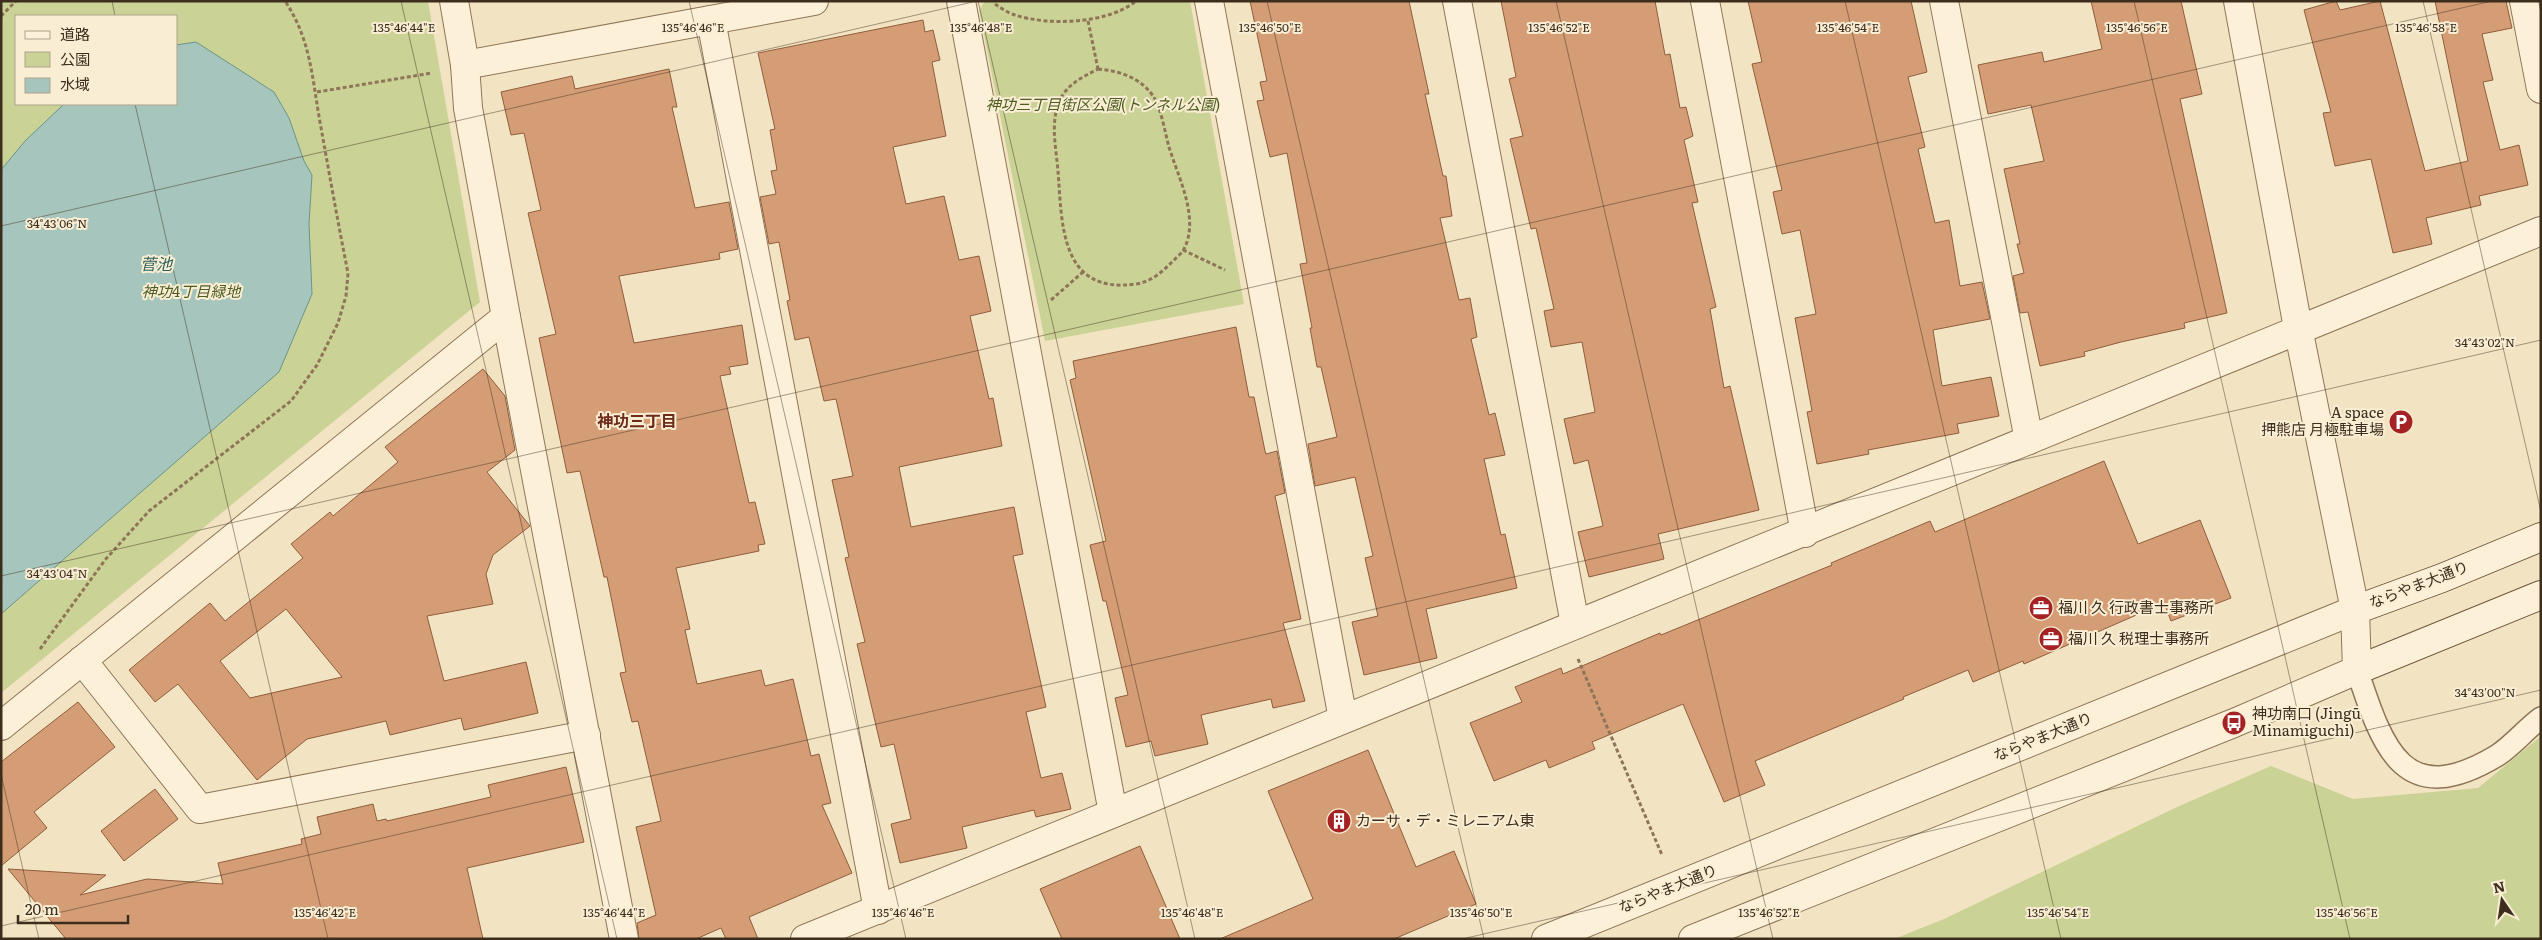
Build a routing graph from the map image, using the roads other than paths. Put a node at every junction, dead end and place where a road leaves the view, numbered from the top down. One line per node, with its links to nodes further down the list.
1 (454, 1): 11 (street)
2 (814, 1): 10 (street)
3 (961, 1): 28 (street)
4 (1209, 1): 25 (street)
5 (1457, 1): 21 (street)
6 (1704, 1): 17 (street)
7 (1944, 1): 16 (street)
8 (2238, 1): 15 (street)
9 (2524, 1): 12 (street)
10 (711, 20): 11 (street); 29 (street)
11 (465, 65): 14 (street)
12 (2541, 89)
13 (2541, 231): 15 (street)
14 (506, 317): 22 (street); 27 (street)
15 (2298, 328): 16 (street); 20 (street)
16 (2029, 440): 17 (street)
17 (1805, 533): 21 (street)
18 (2541, 537): 20 (street, ならやま大通り)
19 (2541, 595): 23 (street)
20 (2355, 610): 23 (street); 32 (street, ならやま大通り)
21 (1574, 624): 25 (street)
22 (82, 660): 26 (street); 27 (street)
23 (2357, 670): 24 (lane); 33 (street)
24 (2541, 718)
25 (1343, 719): 28 (street)
26 (1, 726)
27 (586, 735): 30 (street)
28 (1113, 813): 29 (street)
29 (878, 910): 31 (street)
30 (624, 939)
31 (805, 939)
32 (1546, 939)
33 (1693, 939)

